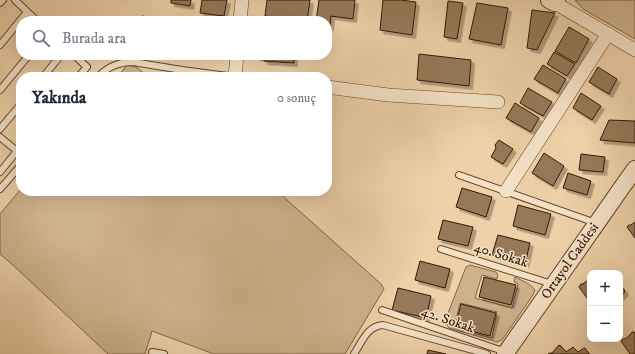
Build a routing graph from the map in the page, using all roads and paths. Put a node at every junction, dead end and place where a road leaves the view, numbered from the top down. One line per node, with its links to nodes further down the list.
1 (3, 0): 5 (lane)
2 (15, 0): 6 (lane)
3 (242, 0): 9 (street)
4 (554, 1): 11 (street)
5 (0, 4)
6 (27, 12): 7 (lane); 8 (lane)
7 (24, 16)
8 (31, 16)
9 (240, 16)
10 (16, 25): 12 (lane)
11 (608, 34): 13 (street); 36 (street)
12 (0, 45)
13 (635, 50)
14 (25, 60): 24 (lane)
15 (57, 60): 18 (lane)
16 (80, 60): 19 (lane)
17 (237, 60): 22 (street)
18 (47, 72)
19 (83, 72)
20 (104, 72): 21 (lane)
21 (197, 72)
22 (235, 72)
23 (332, 88): 25 (street)
24 (0, 90)
25 (498, 102)
26 (16, 110): 27 (lane)
27 (0, 130)
28 (0, 137): 29 (lane)
29 (16, 146)
30 (16, 152): 33 (lane)
31 (635, 169): 37 (street, Ortayol Caddesi)
32 (16, 171): 35 (lane)
33 (0, 172)
34 (459, 175): 36 (lane)
35 (0, 189)
36 (506, 191): 37 (lane)
37 (597, 223): 39 (street, Ortayol Caddesi)
38 (441, 249): 39 (lane, 40. Sokak)
39 (554, 285): 42 (street, Ortayol Caddesi)
40 (382, 310): 42 (lane, 42. Sokak)
41 (152, 352): 43 (lane)
42 (505, 353)
43 (164, 354)
44 (354, 354): 45 (lane)
45 (487, 354)

